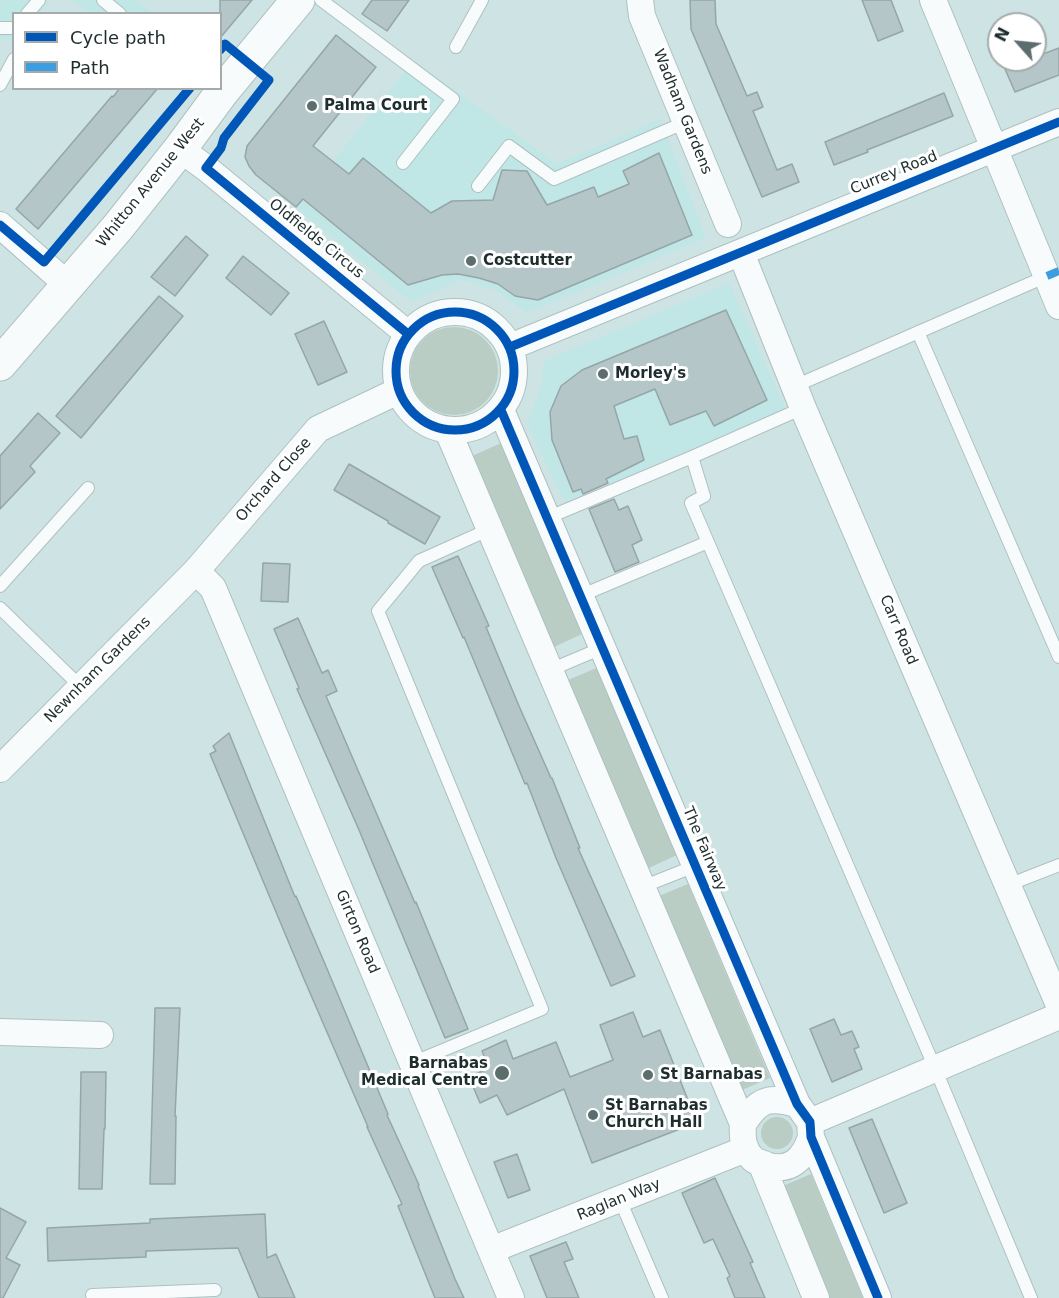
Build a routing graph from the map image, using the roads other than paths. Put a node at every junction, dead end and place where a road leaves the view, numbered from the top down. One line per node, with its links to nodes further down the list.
1 (39, 0): 8 (lane)
2 (103, 0): 9 (lane)
3 (298, 0): 13 (main road, Whitton Avenue West)
4 (321, 0): 19 (lane)
5 (482, 0): 10 (lane)
6 (640, 0): 15 (street, Wadham Gardens)
7 (933, 0): 18 (street)
8 (29, 12)
9 (118, 12)
10 (456, 47)
11 (12, 63): 12 (lane)
12 (0, 84)
13 (222, 88)
14 (220, 90): 17 (main road, Whitton Avenue West)
15 (686, 122): 20 (lane); 21 (street, Wadham Gardens)
16 (1059, 122): 18 (street, Currey Road)
17 (180, 149): 25 (main road, Whitton Avenue West); 28 (street, Oldfields Circus)
18 (995, 149): 23 (street, Currey Road); 24 (street)
19 (403, 163)
20 (478, 186)
21 (728, 224)
22 (0, 225): 25 (street)
23 (741, 254): 29 (street); 32 (street, Carr Road)
24 (1047, 276): 26 (street); 27 (lane)
25 (68, 285): 30 (main road, Whitton Avenue West)
26 (1059, 306)
27 (918, 332): 32 (lane); 45 (lane)
28 (408, 334): 29 (street); 31 (street)
29 (510, 347): 33 (street)
30 (0, 364)
31 (398, 392): 34 (street); 40 (street, Orchard Close)
32 (799, 397): 35 (lane); 51 (street, Carr Road)
33 (501, 410): 34 (street); 37 (street, The Fairway)
34 (448, 431): 38 (street)
35 (692, 457): 37 (lane); 39 (lane)
36 (88, 488): 41 (lane)
37 (547, 518): 42 (street, The Fairway)
38 (490, 529): 46 (street); 57 (lane)
39 (708, 542): 42 (lane); 58 (lane)
40 (196, 571): 47 (street, Newnham Gardens); 57 (street, Girton Road)
41 (0, 586)
42 (580, 596): 44 (street, The Fairway)
43 (0, 608): 47 (lane)
44 (602, 648): 46 (lane); 50 (street, The Fairway)
45 (1059, 657)
46 (550, 670): 52 (street)
47 (81, 687): 48 (street, Newnham Gardens)
48 (0, 769)
49 (1059, 865): 51 (lane)
50 (695, 866): 52 (lane); 59 (street, The Fairway)
51 (1008, 885): 53 (street, Carr Road)
52 (642, 887): 60 (street)
53 (1059, 1005)
54 (1059, 1016): 58 (street)
55 (0, 1032): 56 (street)
56 (100, 1035)
57 (412, 1063): 63 (street, Girton Road)
58 (935, 1068): 59 (street); 71 (lane)
59 (806, 1121): 60 (street); 61 (street); 70 (street, The Fairway)
60 (742, 1124): 61 (street)
61 (754, 1156): 62 (street, Raglan Way); 69 (street)
62 (620, 1200): 63 (street, Raglan Way); 68 (lane)
63 (491, 1250): 67 (street, Girton Road)
64 (215, 1290): 66 (lane)
65 (92, 1295): 66 (lane)
66 (125, 1296)
67 (511, 1298)
68 (662, 1298)
69 (816, 1298)
70 (878, 1298)
71 (1031, 1298)

